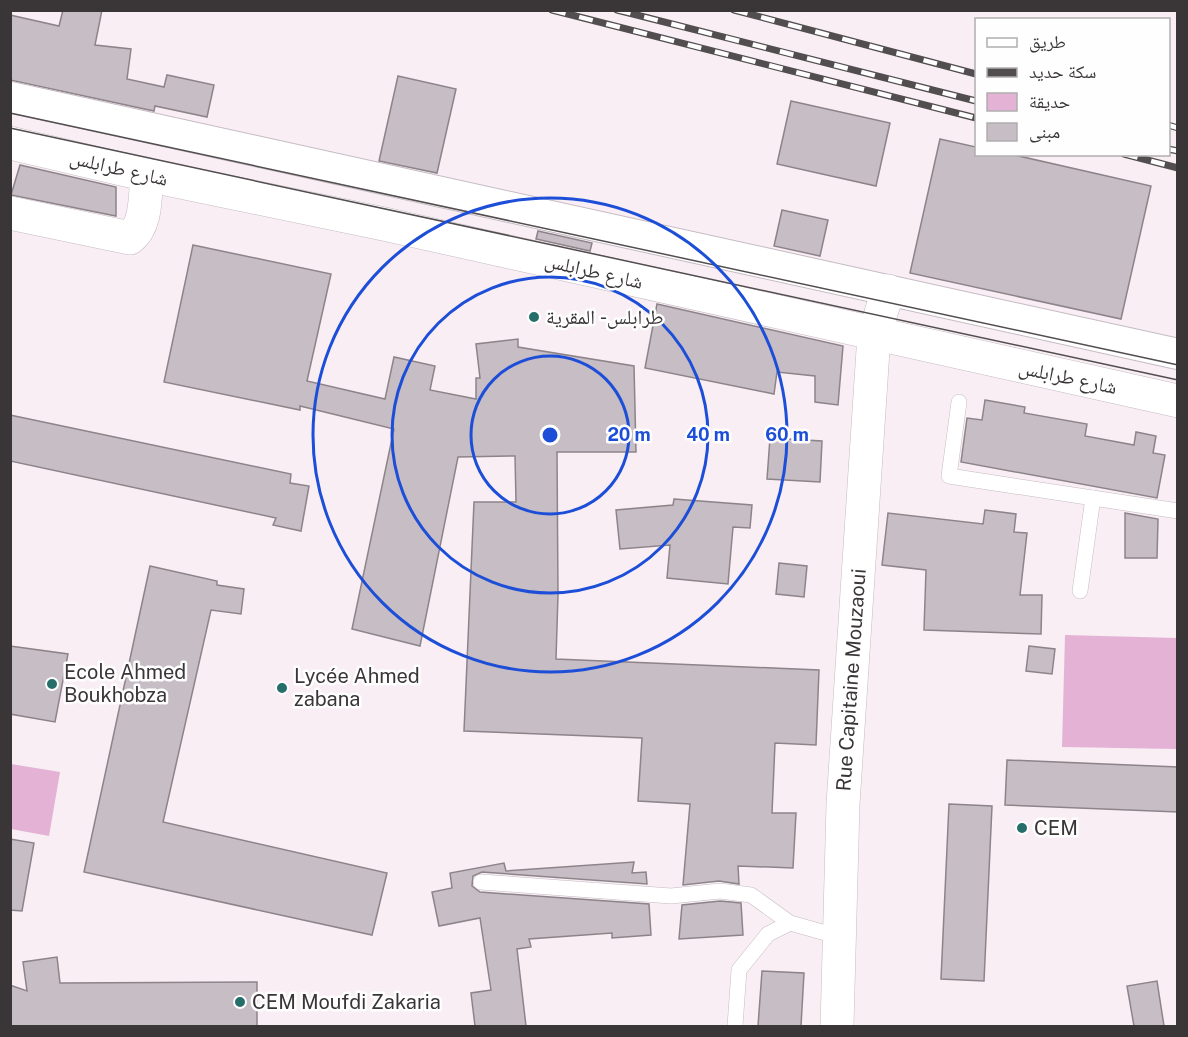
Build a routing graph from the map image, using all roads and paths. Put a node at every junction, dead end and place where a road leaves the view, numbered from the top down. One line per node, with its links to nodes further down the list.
1 (10, 97): 5 (street)
2 (10, 143): 3 (main road, شارع طرابلس)
3 (147, 175): 4 (main road); 6 (main road, شارع طرابلس)
4 (10, 213)
5 (888, 291): 6 (main road, Rue Capitaine Mouzaoui); 7 (street)
6 (874, 334): 8 (main road, شارع طرابلس); 15 (main road, Rue Capitaine Mouzaoui)
7 (1178, 354)
8 (1178, 401)
9 (959, 402): 10 (lane)
10 (1093, 498): 11 (lane); 12 (lane)
11 (1178, 511)
12 (1080, 591)
13 (481, 882): 14 (lane)
14 (790, 923): 15 (lane); 16 (lane)
15 (840, 937): 17 (main road, Rue Capitaine Mouzaoui)
16 (735, 1026)
17 (837, 1026)

